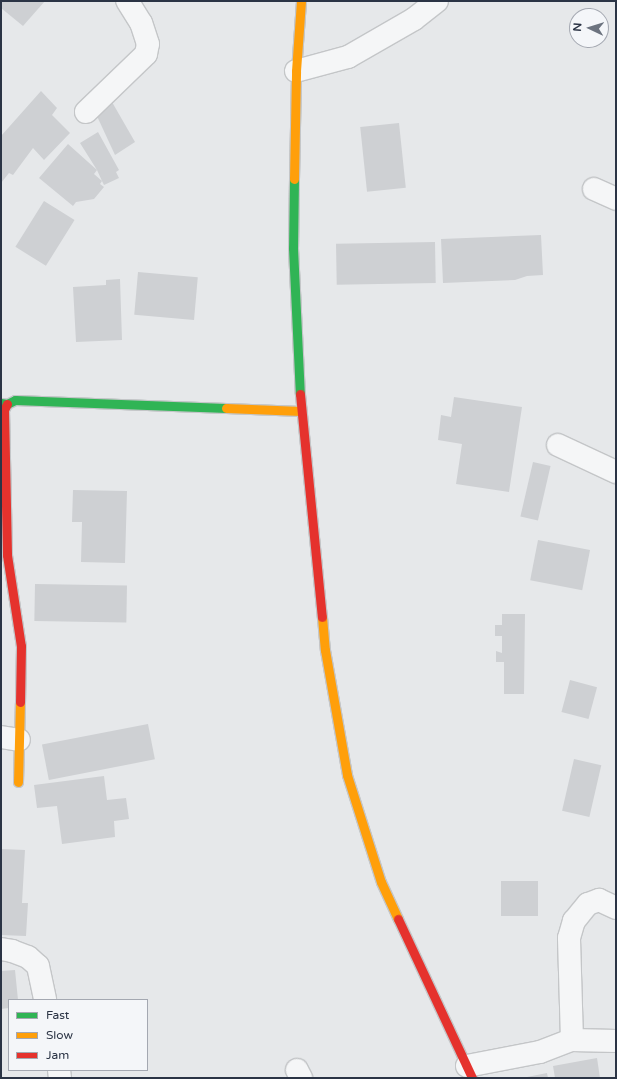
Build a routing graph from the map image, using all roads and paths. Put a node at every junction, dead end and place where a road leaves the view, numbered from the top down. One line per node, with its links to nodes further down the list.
1 (127, 1): 5 (street)
2 (301, 1): 4 (street)
3 (437, 1): 4 (street)
4 (296, 71): 9 (street)
5 (86, 112)
6 (594, 189): 7 (street)
7 (616, 199)
8 (4, 404): 9 (street); 12 (street)
9 (301, 411): 19 (street)
10 (558, 445): 11 (street)
11 (616, 472)
12 (10, 739): 13 (street)
13 (18, 782)
14 (616, 908): 17 (street)
15 (1, 949): 16 (street)
16 (45, 999)
17 (572, 1040): 18 (street); 19 (street)
18 (616, 1040)
19 (470, 1072)

